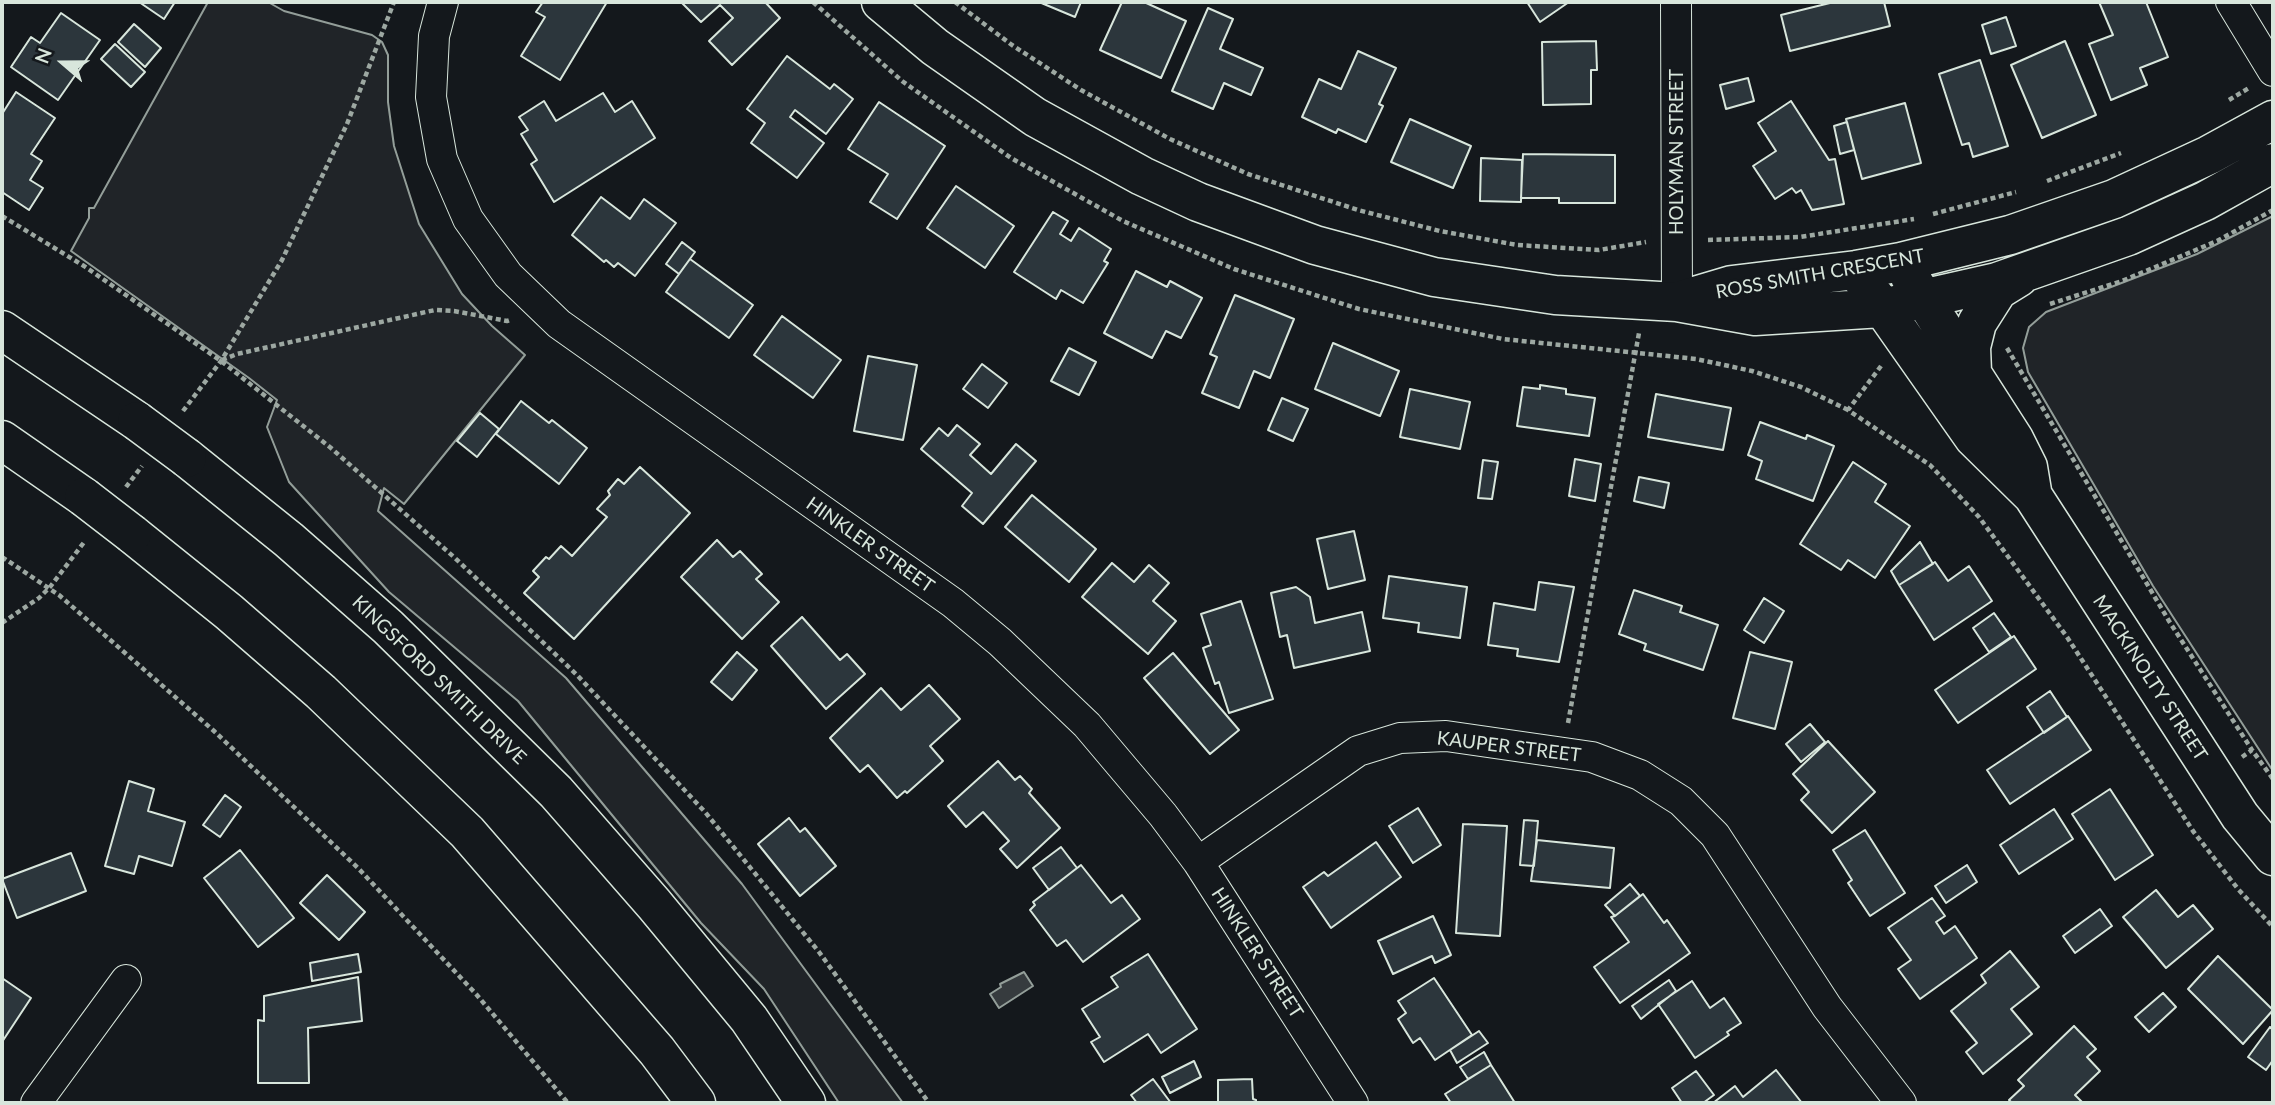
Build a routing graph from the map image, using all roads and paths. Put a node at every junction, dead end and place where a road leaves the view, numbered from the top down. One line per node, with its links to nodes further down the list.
1 (394, 2): 27 (path)
2 (881, 2): 22 (street, ROSS SMITH CRESCENT)
3 (955, 2): 16 (path)
4 (1676, 2): 22 (street, HOLYMAN STREET)
5 (2231, 2): 7 (street)
6 (435, 3): 21 (street, HINKLER STREET)
7 (2263, 79): 8 (path)
8 (2228, 100)
9 (2273, 120): 17 (street, ROSS SMITH CRESCENT)
10 (2131, 150): 12 (path)
11 (2273, 163): 19 (street, ROSS SMITH CRESCENT)
12 (2045, 182)
13 (2021, 191): 15 (path)
14 (2, 216): 27 (path)
15 (1702, 241)
16 (1649, 242)
17 (1901, 262): 18 (street, ROSS SMITH CRESCENT); 20 (street, MACKINOLTY STREET)
18 (1856, 271): 22 (street, ROSS SMITH CRESCENT); 23 (street, MACKINOLTY STREET)
19 (2026, 272): 20 (street, ROSS SMITH CRESCENT); 24 (street)
20 (1924, 298): 23 (street, ROSS SMITH CRESCENT); 28 (street, MACKINOLTY STREET)
21 (535, 300): 27 (path); 42 (street, HINKLER STREET)
22 (1677, 302): 23 (street, ROSS SMITH CRESCENT)
23 (1882, 308): 26 (street, MACKINOLTY STREET)
24 (1977, 323): 28 (street); 39 (path)
25 (2, 330): 48 (street, KINGSFORD SMITH DRIVE, bridge)
26 (1910, 347): 29 (path); 34 (street, MACKINOLTY STREET)
27 (221, 361): 30 (path); 49 (path)
28 (1972, 372): 34 (street, MACKINOLTY STREET)
29 (1848, 410): 40 (path); 43 (path)
30 (181, 415)
31 (2, 440): 47 (street, bridge)
32 (148, 458): 33 (path)
33 (124, 490)
34 (2033, 496): 41 (street, MACKINOLTY STREET)
35 (91, 533): 37 (path)
36 (2, 557): 37 (path)
37 (50, 587): 38 (path); 46 (path)
38 (2, 623)
39 (2252, 750)
40 (1562, 752): 42 (street, KAUPER STREET); 51 (street, KAUPER STREET)
41 (2273, 856)
42 (1198, 862): 50 (street, HINKLER STREET)
43 (2273, 927)
44 (126, 980): 45 (street)
45 (36, 1103)
46 (568, 1103)
47 (696, 1103)
48 (806, 1103)
49 (929, 1103)
50 (1353, 1103)
51 (1901, 1103)

